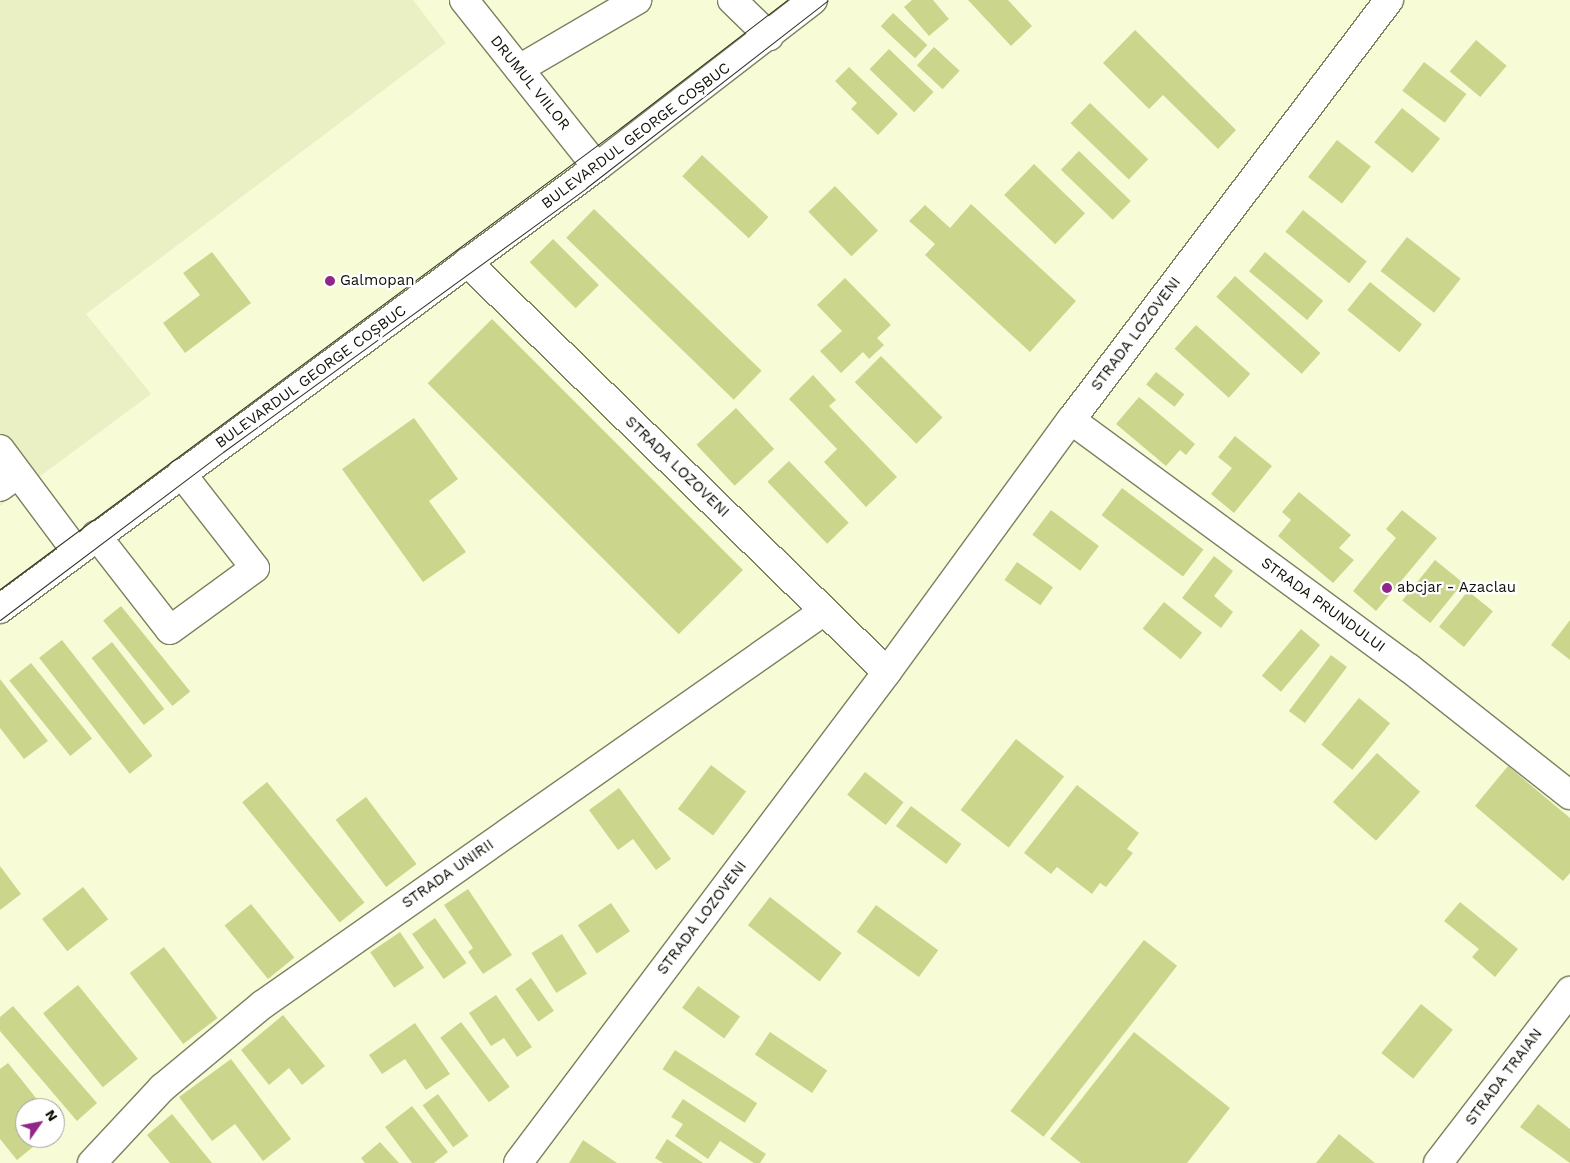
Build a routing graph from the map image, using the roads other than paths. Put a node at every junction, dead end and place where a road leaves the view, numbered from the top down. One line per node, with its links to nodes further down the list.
1 (464, 0): 7 (main road, DRUMUL VIILOR)
2 (637, 0): 7 (main road)
3 (732, 0): 6 (main road)
4 (1389, 0): 10 (main road, STRADA LOZOVENI)
5 (801, 4): 6 (main road, BULEVARDUL GEORGE COȘBUC)
6 (769, 36): 8 (main road, BULEVARDUL GEORGE COȘBUC)
7 (519, 69): 8 (main road, DRUMUL VIILOR)
8 (597, 167): 9 (main road, BULEVARDUL GEORGE COȘBUC)
9 (467, 262): 12 (main road, BULEVARDUL GEORGE COȘBUC); 16 (main road, STRADA LOZOVENI)
10 (1071, 420): 17 (main road, STRADA LOZOVENI); 18 (main road, STRADA PRUNDULUI)
11 (0, 449): 13 (main road)
12 (181, 473): 14 (main road, BULEVARDUL GEORGE COȘBUC); 14 (main road)
13 (9, 480): 14 (main road)
14 (86, 543): 15 (main road, BULEVARDUL GEORGE COȘBUC)
15 (0, 609)
16 (824, 611): 17 (main road, STRADA LOZOVENI); 20 (main road, STRADA UNIRII)
17 (887, 672): 21 (main road, STRADA LOZOVENI)
18 (1570, 795)
19 (1570, 991): 22 (main road, STRADA TRAIAN)
20 (92, 1163)
21 (518, 1163)
22 (1438, 1163)

